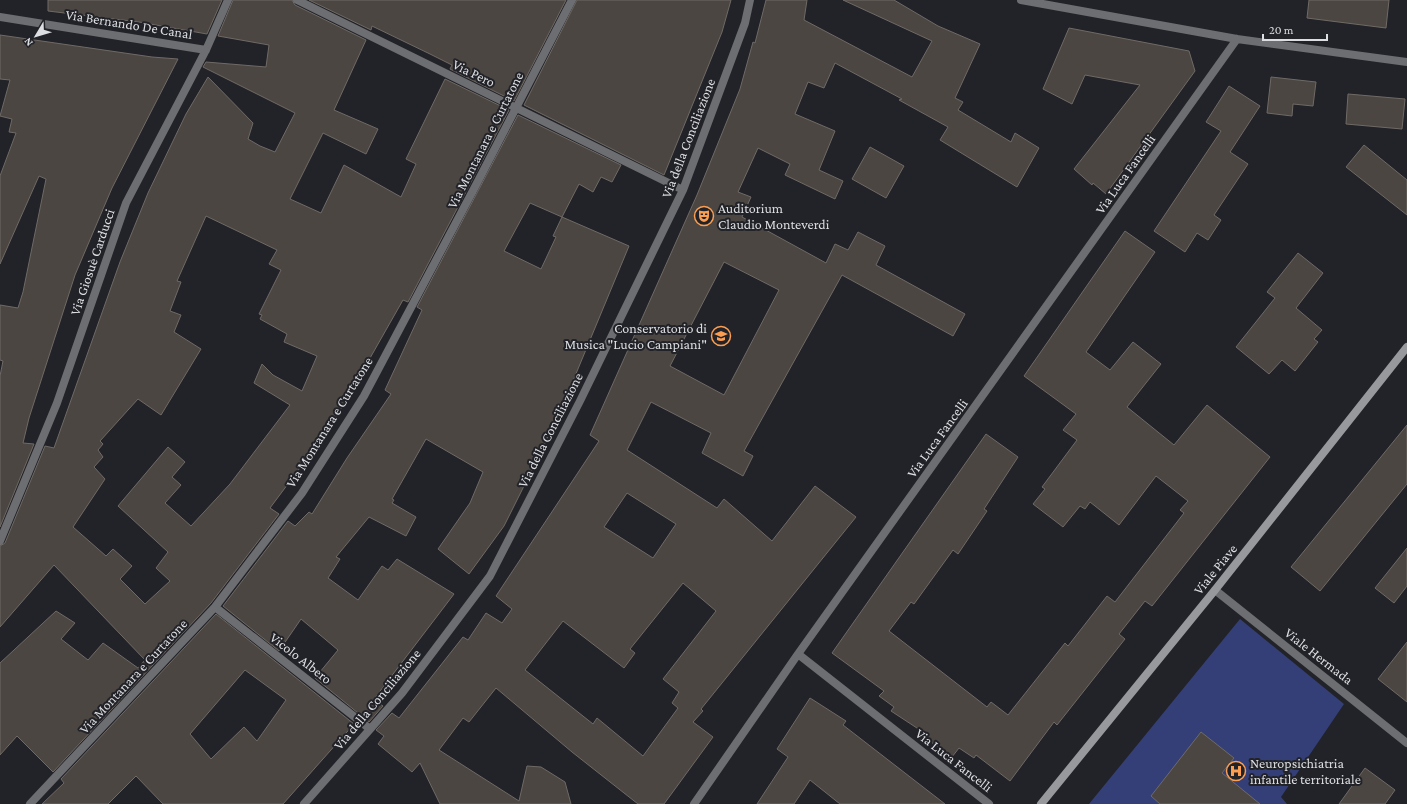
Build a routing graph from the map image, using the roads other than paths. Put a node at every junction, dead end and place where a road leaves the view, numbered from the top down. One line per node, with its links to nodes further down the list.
1 (228, 0): 8 (street, Via Giosuè Carducci)
2 (297, 0): 10 (street, Via Pero)
3 (572, 0): 10 (street, Via Montanara e Curtatone)
4 (750, 0): 11 (street, Via della Conciliazione)
5 (1021, 0): 7 (street)
6 (0, 18): 8 (street, Via Bernando De Canal)
7 (1237, 40): 9 (street); 16 (street, Via Luca Fancelli)
8 (206, 50): 13 (street, Via Giosuè Carducci)
9 (1407, 62)
10 (515, 108): 11 (street, Via Pero); 15 (street, Via Montanara e Curtatone)
11 (683, 190): 17 (street, Via della Conciliazione)
12 (1407, 347): 14 (main road, Viale Piave)
13 (0, 541)
14 (1215, 590): 18 (street, Viale Hermada); 23 (main road, Viale Piave)
15 (215, 607): 17 (street, Vicolo Albero); 19 (street, Via Montanara e Curtatone)
16 (798, 654): 21 (street); 22 (street, Via Luca Fancelli)
17 (370, 729): 20 (street, Via della Conciliazione)
18 (1407, 743)
19 (30, 804)
20 (304, 804)
21 (694, 804)
22 (989, 804)
23 (1041, 804)

